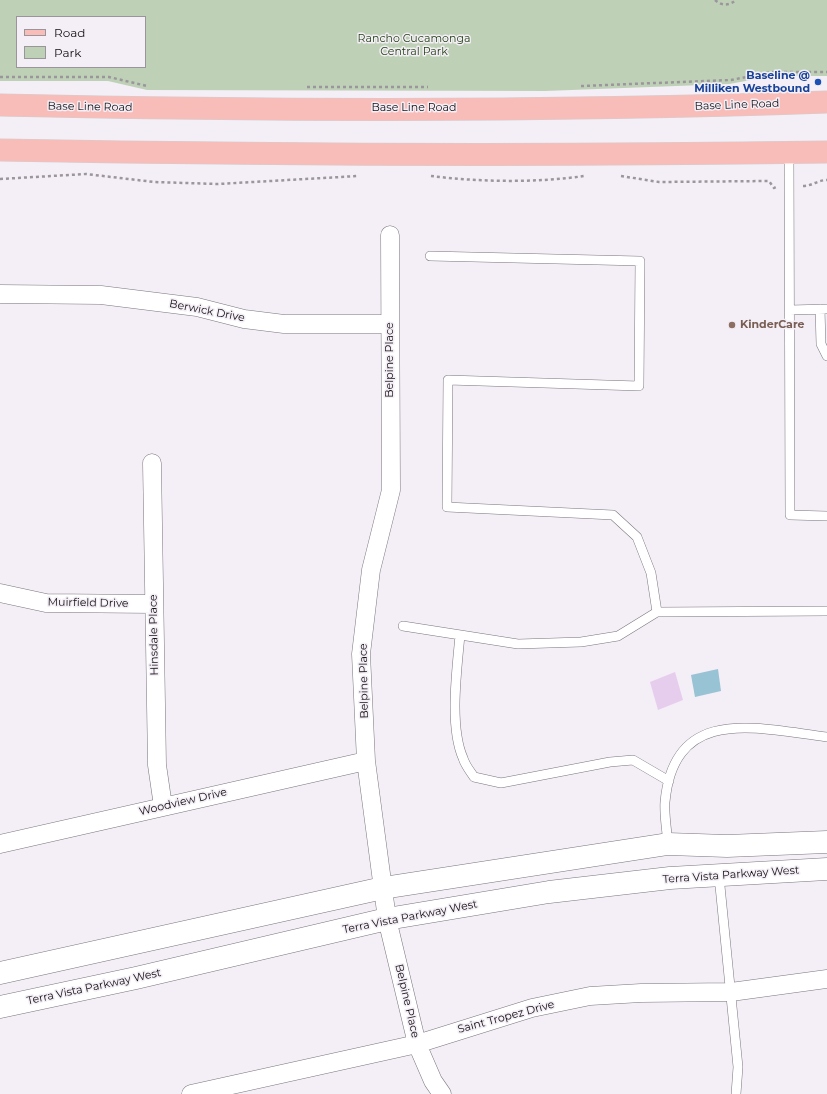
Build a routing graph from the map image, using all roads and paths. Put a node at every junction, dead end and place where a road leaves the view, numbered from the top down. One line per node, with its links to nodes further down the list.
1 (715, 0): 2 (path)
2 (736, 0)
3 (827, 72): 5 (path)
4 (0, 77): 6 (path)
5 (573, 86)
6 (151, 87)
7 (302, 87): 8 (path)
8 (428, 87)
9 (827, 102): 10 (main road, Base Line Road)
10 (0, 105)
11 (0, 150): 12 (main road)
12 (789, 152): 13 (main road); 20 (lane)
13 (827, 152)
14 (588, 175): 17 (path)
15 (618, 175): 20 (path)
16 (360, 176): 18 (path)
17 (428, 176)
18 (0, 179)
19 (827, 180): 20 (path)
20 (789, 187): 25 (lane)
21 (390, 235): 26 (street, Belpine Place)
22 (430, 256): 33 (lane)
23 (0, 294): 26 (street, Berwick Drive)
24 (823, 309): 25 (lane); 27 (lane)
25 (790, 310): 29 (lane)
26 (390, 324): 37 (street, Belpine Place)
27 (827, 356)
28 (152, 463): 31 (street, Hinsdale Place)
29 (827, 516)
30 (0, 593): 31 (street, Muirfield Drive)
31 (154, 604): 39 (street, Hinsdale Place)
32 (827, 611): 33 (lane)
33 (657, 612): 35 (lane)
34 (403, 626): 35 (lane)
35 (460, 635): 38 (lane)
36 (827, 737): 38 (lane)
37 (366, 761): 39 (street, Woodview Drive); 45 (street, Belpine Place)
38 (669, 781): 42 (lane)
39 (163, 806): 41 (street, Woodview Drive)
40 (827, 842): 42 (street)
41 (0, 844)
42 (668, 844): 45 (street)
43 (827, 869): 44 (street, Terra Vista Parkway West)
44 (719, 876): 46 (street, Terra Vista Parkway West); 49 (lane)
45 (383, 888): 46 (street, Belpine Place); 47 (street)
46 (387, 919): 50 (street, Terra Vista Parkway West); 51 (street, Belpine Place)
47 (0, 973)
48 (827, 980): 49 (street, Saint Tropez Drive)
49 (731, 992): 51 (street, Saint Tropez Drive); 54 (lane)
50 (0, 1007)
51 (417, 1044): 52 (street, Saint Tropez Drive); 53 (street, Belpine Place)
52 (191, 1094)
53 (442, 1094)
54 (736, 1094)

